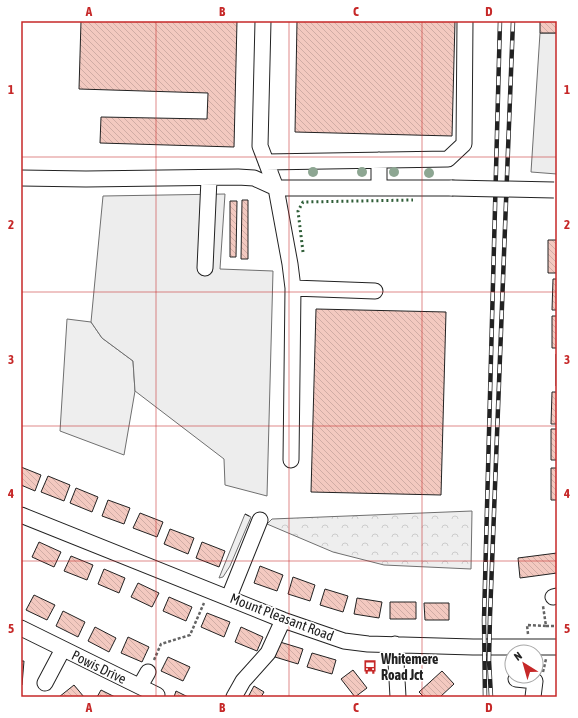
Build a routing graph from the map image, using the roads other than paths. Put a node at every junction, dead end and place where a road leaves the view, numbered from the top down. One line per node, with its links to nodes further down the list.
1 (262, 21): 4 (street)
2 (465, 21): 3 (street)
3 (379, 160): 4 (street); 8 (street)
4 (266, 162): 7 (street)
5 (21, 178): 6 (street)
6 (209, 179): 7 (street); 10 (street)
7 (276, 188): 8 (street); 11 (street)
8 (379, 188): 9 (street, bridge)
9 (555, 190)
10 (205, 268)
11 (292, 288): 12 (street); 13 (street)
12 (375, 291)
13 (291, 460)
14 (21, 515): 16 (street, Mount Pleasant Road)
15 (260, 520): 16 (street)
16 (229, 597): 17 (street, Mount Pleasant Road)
17 (283, 620): 19 (street, Mount Pleasant Road); 27 (street)
18 (21, 628): 21 (street, Powis Drive)
19 (395, 644): 20 (street, Mount Pleasant Road); 28 (street)
20 (557, 647)
21 (63, 649): 23 (street, Powis Drive); 25 (street, Powis Drive)
22 (148, 672): 25 (street)
23 (45, 683)
24 (535, 684): 29 (street)
25 (140, 686): 26 (street, Powis Drive)
26 (157, 695)
27 (234, 697)
28 (398, 697)
29 (533, 697)

